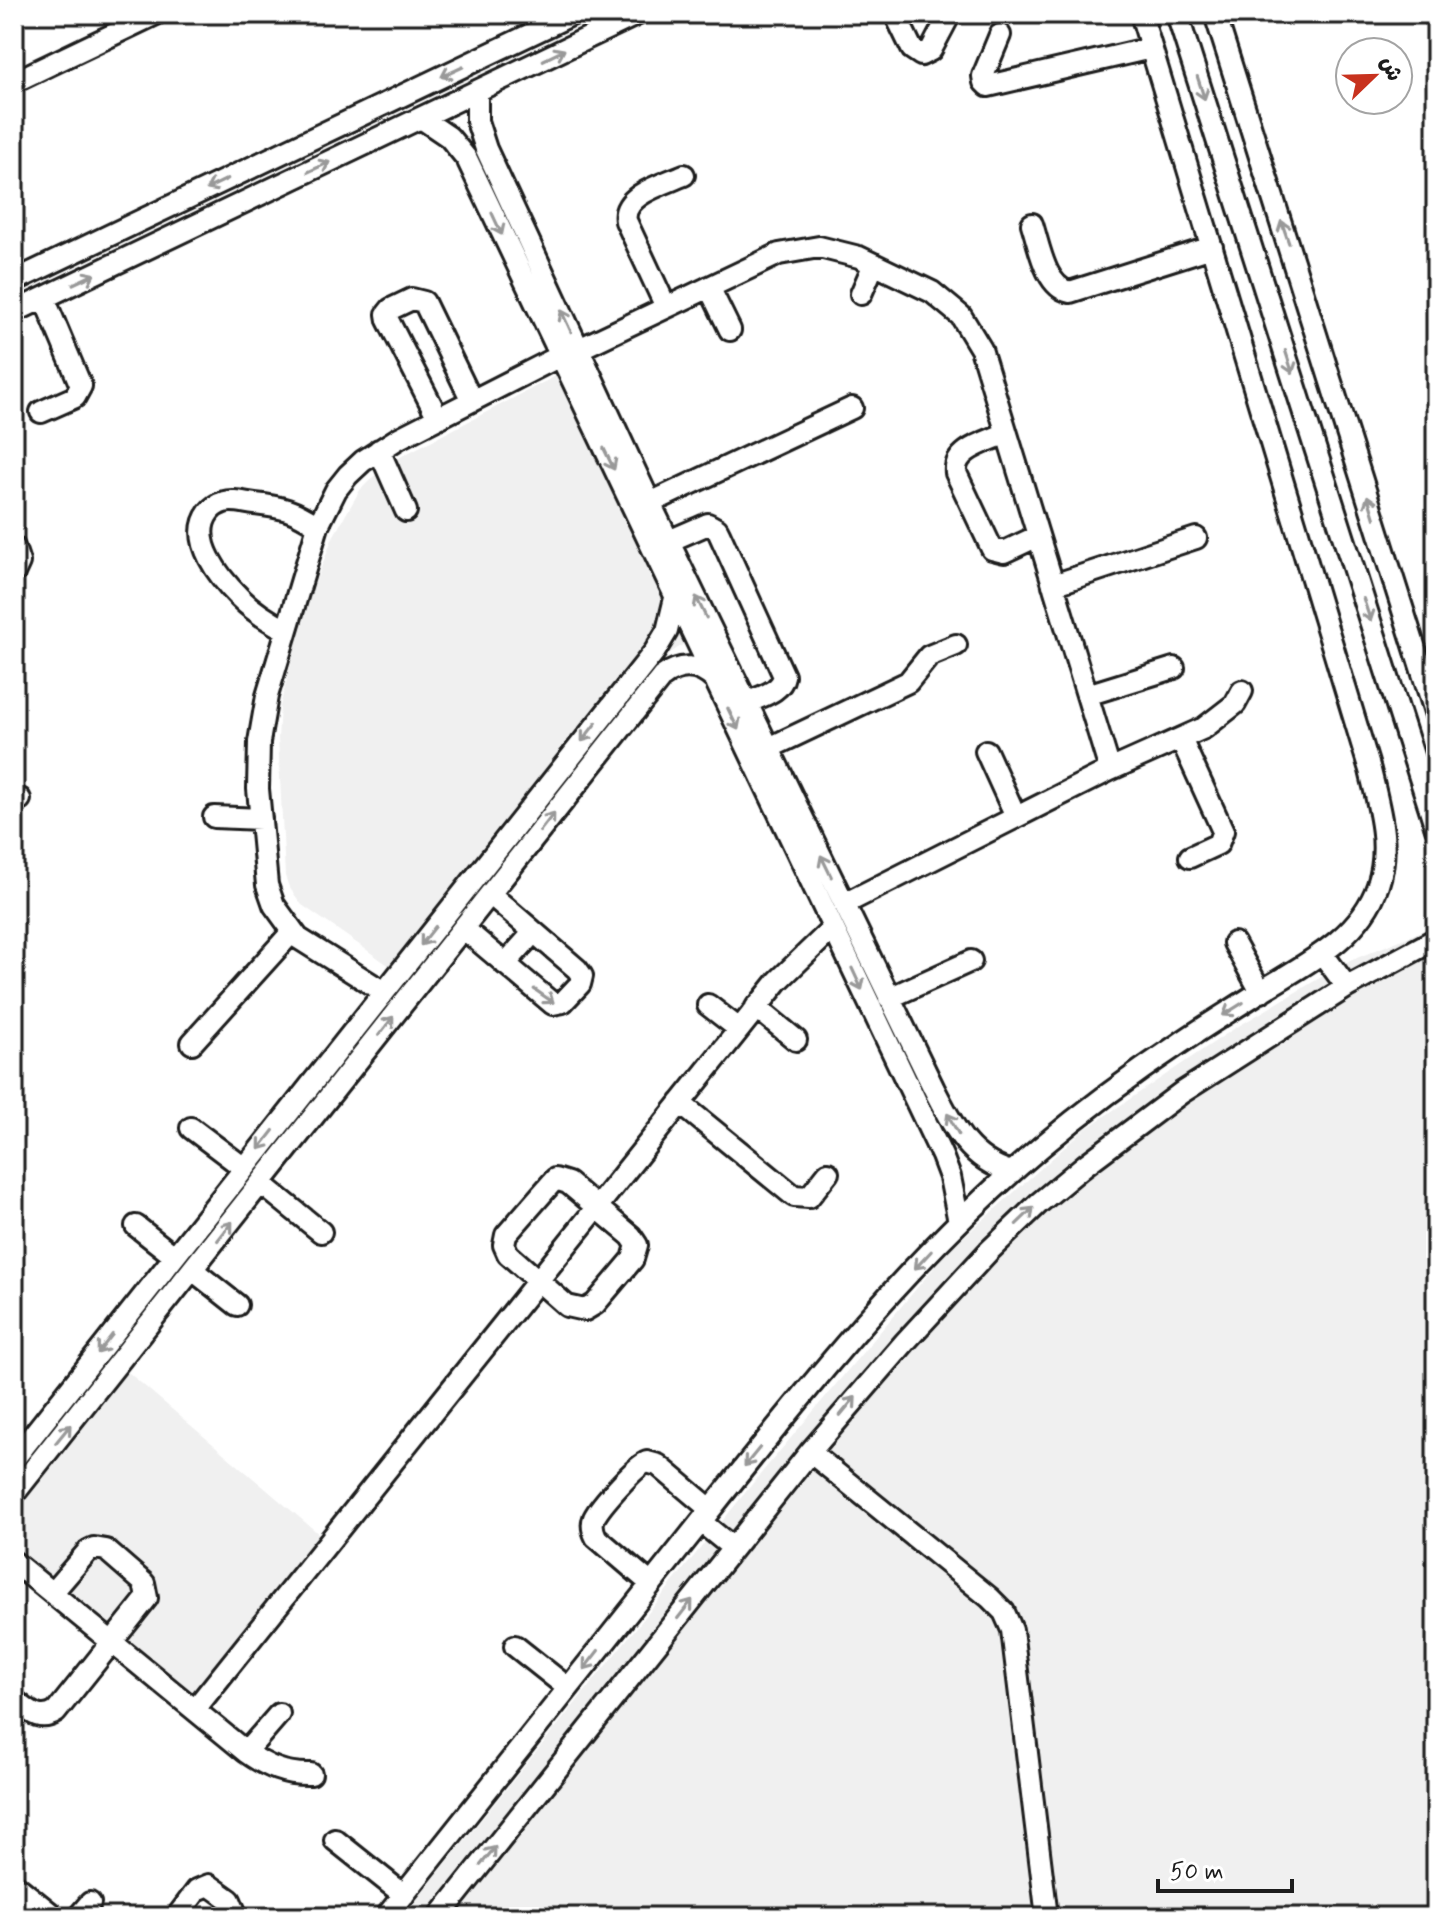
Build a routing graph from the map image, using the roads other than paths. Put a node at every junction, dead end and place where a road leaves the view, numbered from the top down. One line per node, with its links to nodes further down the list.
1 (156, 14): 11 (street)
2 (571, 14): 23 (street, one-way to 23)
3 (638, 14): 12 (street, one-way to 3)
4 (895, 14): 5 (street)
5 (950, 14)
6 (1141, 14): 10 (street)
7 (1177, 14): 15 (street, one-way to 15)
8 (1215, 14): 14 (street)
9 (1000, 35): 10 (street)
10 (1151, 48): 20 (street)
11 (14, 82)
12 (477, 93): 13 (street); 17 (street)
13 (421, 118): 18 (street); 26 (street, one-way to 13)
14 (1247, 121): 15 (street); 22 (street, one-way to 14)
15 (1223, 157): 28 (street)
16 (684, 175): 27 (street)
17 (499, 176): 18 (street); 31 (street, one-way to 17)
18 (479, 186): 31 (street, one-way to 31)
19 (1032, 224): 20 (street)
20 (1212, 247): 75 (street)
21 (874, 264): 24 (street); 25 (street); 36 (street)
22 (1297, 267): 28 (street); 57 (street, one-way to 22)
23 (14, 281)
24 (709, 287): 27 (street); 30 (street)
25 (861, 294)
26 (44, 298): 29 (street); 34 (street)
27 (666, 307): 31 (street)
28 (1272, 311): 65 (street, one-way to 65)
29 (14, 312)
30 (730, 330)
31 (569, 353): 32 (street); 38 (street); 47 (street, one-way to 47)
32 (472, 401): 35 (street); 35 (street)
33 (852, 408): 38 (street)
34 (41, 412)
35 (438, 418): 37 (street)
36 (1006, 433): 41 (street); 41 (street)
37 (379, 450): 39 (street); 40 (street)
38 (650, 503): 43 (street)
39 (406, 511)
40 (318, 526): 48 (street); 48 (street)
41 (1038, 536): 46 (street)
42 (1196, 538): 46 (street)
43 (669, 541): 55 (street, one-way to 43); 55 (street)
44 (14, 547): 45 (street)
45 (14, 573)
46 (1053, 585): 54 (street)
47 (675, 598): 51 (street); 53 (street)
48 (286, 630): 64 (street)
49 (956, 645): 59 (street)
50 (1174, 668): 54 (street)
51 (715, 680): 56 (street); 70 (street, one-way to 70)
52 (1242, 691): 58 (street)
53 (621, 692): 56 (street); 79 (street, one-way to 79)
54 (1087, 695): 61 (street)
55 (747, 703): 59 (street)
56 (638, 706): 67 (street, one-way to 56)
57 (1436, 715)
58 (1181, 739): 61 (street); 66 (street)
59 (769, 748): 68 (street, one-way to 59)
60 (986, 751): 63 (street)
61 (1110, 770): 63 (street)
62 (214, 817): 64 (street)
63 (1016, 817): 68 (street)
64 (261, 819): 71 (street)
65 (1436, 828)
66 (1190, 857)
67 (490, 894): 69 (street); 72 (street)
68 (844, 904): 81 (street)
69 (463, 928): 77 (street); 94 (street, one-way to 69)
70 (833, 928): 83 (street); 88 (street, one-way to 88)
71 (292, 932): 79 (street); 86 (street)
72 (534, 932): 77 (street); 77 (street, one-way to 72)
73 (1436, 939): 78 (street)
74 (1234, 943): 80 (street)
75 (1322, 953): 78 (street); 80 (street)
76 (971, 961): 81 (street)
77 (505, 964)
78 (1347, 987): 103 (street, one-way to 78)
79 (384, 992): 91 (street, one-way to 91)
80 (1261, 992): 92 (street, one-way to 92)
81 (889, 998): 87 (street)
82 (708, 1005): 84 (street)
83 (756, 1007): 84 (street); 85 (street)
84 (739, 1029): 89 (street)
85 (796, 1040)
86 (192, 1043)
87 (934, 1089): 88 (street); 92 (street, one-way to 87)
88 (914, 1098): 96 (street)
89 (680, 1103): 93 (street); 95 (street)
90 (191, 1128): 91 (street)
91 (244, 1168): 99 (street)
92 (1011, 1172): 96 (street)
93 (828, 1173)
94 (262, 1184): 98 (street); 100 (street, one-way to 94)
95 (597, 1207): 101 (street); 101 (street); 101 (street)
96 (959, 1222): 106 (street, one-way to 106)
97 (136, 1226): 99 (street)
98 (321, 1232)
99 (174, 1256): 104 (street, one-way to 104)
100 (194, 1271): 102 (street); 105 (street, one-way to 100)
101 (538, 1280): 115 (street)
102 (237, 1305)
103 (810, 1452): 107 (street); 127 (street)
104 (14, 1459)
105 (14, 1494)
106 (705, 1516): 107 (street); 109 (street); 109 (street)
107 (733, 1548): 126 (street, one-way to 107)
108 (14, 1562): 110 (street)
109 (651, 1584): 113 (street, one-way to 113)
110 (52, 1593): 111 (street); 111 (street)
111 (111, 1641): 114 (street); 115 (street)
112 (515, 1646): 113 (street)
113 (568, 1688): 121 (street)
114 (14, 1700)
115 (195, 1709): 117 (street)
116 (279, 1714): 117 (street)
117 (246, 1752): 118 (street)
118 (311, 1774)
119 (335, 1840): 121 (street)
120 (14, 1884): 123 (street)
121 (404, 1895): 125 (street)
122 (178, 1915): 124 (street)
123 (55, 1917)
124 (237, 1917)
125 (386, 1917)
126 (439, 1917)
127 (1047, 1917)

